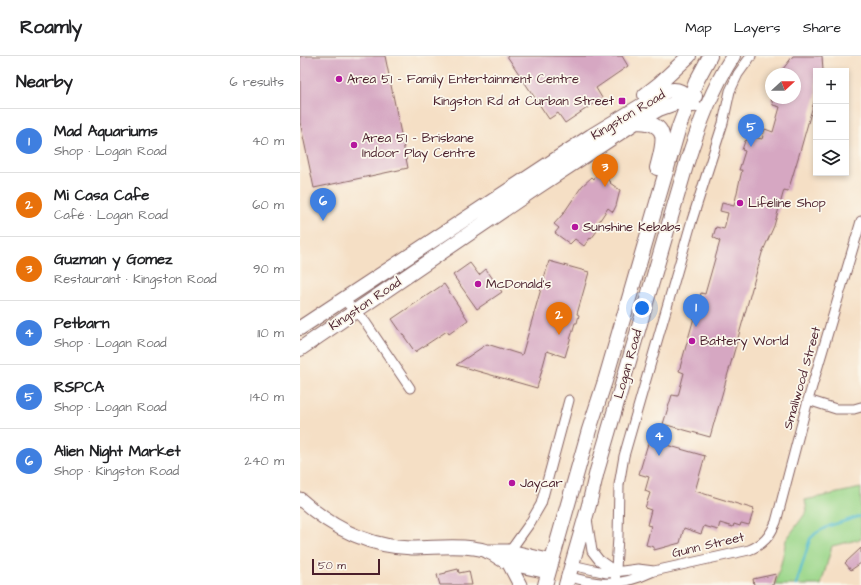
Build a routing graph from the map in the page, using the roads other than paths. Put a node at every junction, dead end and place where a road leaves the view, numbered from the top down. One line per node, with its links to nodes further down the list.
1 (689, 56): 9 (main road)
2 (710, 56): 6 (main road, Logan Road)
3 (733, 56): 5 (main road, Logan Road)
4 (751, 56): 26 (street, Logan Road)
5 (719, 80): 6 (main road); 7 (main road, Logan Road)
6 (689, 99): 7 (main road); 8 (main road, Kingston Road); 9 (main road, Kingston Road); 10 (main road, Logan Road)
7 (701, 120): 21 (main road, Logan Road)
8 (636, 122): 10 (main road); 13 (main road, Kingston Road)
9 (591, 136): 12 (main road, Kingston Road)
10 (658, 198): 25 (main road, Logan Road)
11 (861, 221): 18 (street, Smallwood Street)
12 (343, 299): 13 (street); 14 (main road, Kingston Road)
13 (356, 311): 15 (main road, Kingston Road); 16 (street)
14 (300, 328)
15 (300, 349)
16 (410, 388)
17 (569, 400): 23 (street)
18 (808, 400): 19 (street); 22 (street, Smallwood Street)
19 (861, 407)
20 (300, 499): 23 (street)
21 (586, 514): 26 (street); 27 (main road, Logan Road)
22 (766, 540): 24 (street, Gunn Street)
23 (509, 556): 25 (street); 29 (street)
24 (654, 570): 26 (street, Gunn Street); 28 (street, Gunn Street)
25 (548, 572): 27 (main road)
26 (616, 572): 27 (street, Gunn Street); 28 (street)
27 (569, 576): 28 (street, Gunn Street)
28 (611, 584)
29 (520, 585)

